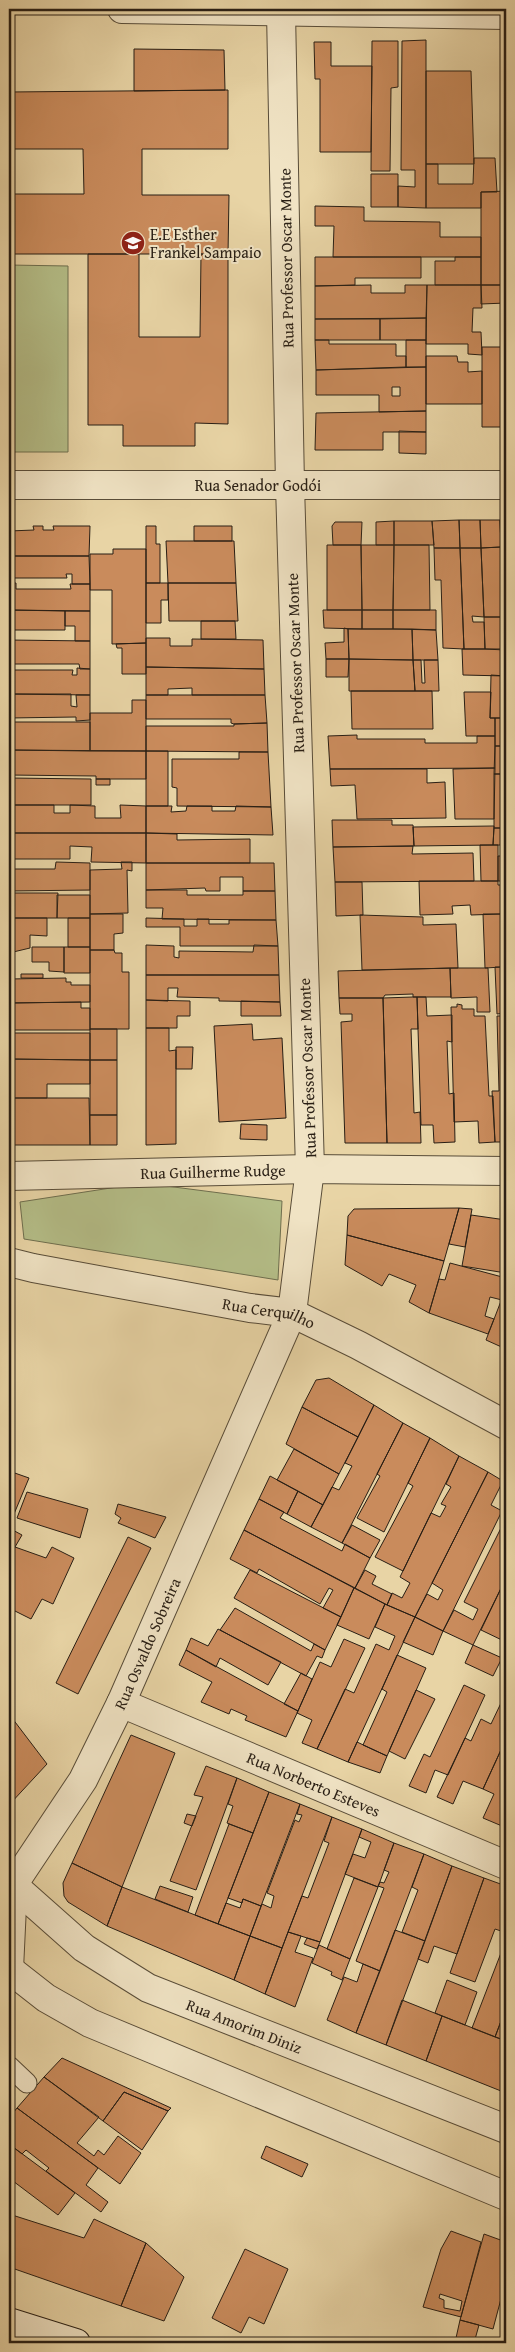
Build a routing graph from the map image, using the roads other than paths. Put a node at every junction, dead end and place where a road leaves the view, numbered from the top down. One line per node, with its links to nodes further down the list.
1 (122, 9): 2 (street)
2 (281, 11): 3 (street); 5 (street, Rua Professor Oscar Monte)
3 (365, 11): 4 (street)
4 (506, 14)
5 (290, 484): 6 (street, Rua Senador Godói); 7 (street, Rua Senador Godói); 8 (street, Rua Professor Oscar Monte)
6 (9, 485)
7 (506, 485)
8 (310, 1169): 9 (street, Rua Guilherme Rudge); 10 (street, Rua Guilherme Rudge); 12 (street, Rua Professor Oscar Monte)
9 (506, 1171)
10 (9, 1176)
11 (9, 1262): 12 (street, Rua Cerquilho)
12 (292, 1313): 13 (street, Rua Cerquilho); 14 (street, Rua Osvaldo Sobreira)
13 (506, 1425)
14 (121, 1703): 15 (street, Rua Norberto Esteves); 16 (street, Rua Osvaldo Sobreira)
15 (506, 1865)
16 (11, 1882): 17 (street); 20 (street, Rua Amorim Diniz)
17 (9, 1969): 21 (street)
18 (9, 2066): 19 (lane)
19 (27, 2084)
20 (506, 2129)
21 (506, 2196)
22 (9, 2322): 23 (street)
23 (76, 2343)

